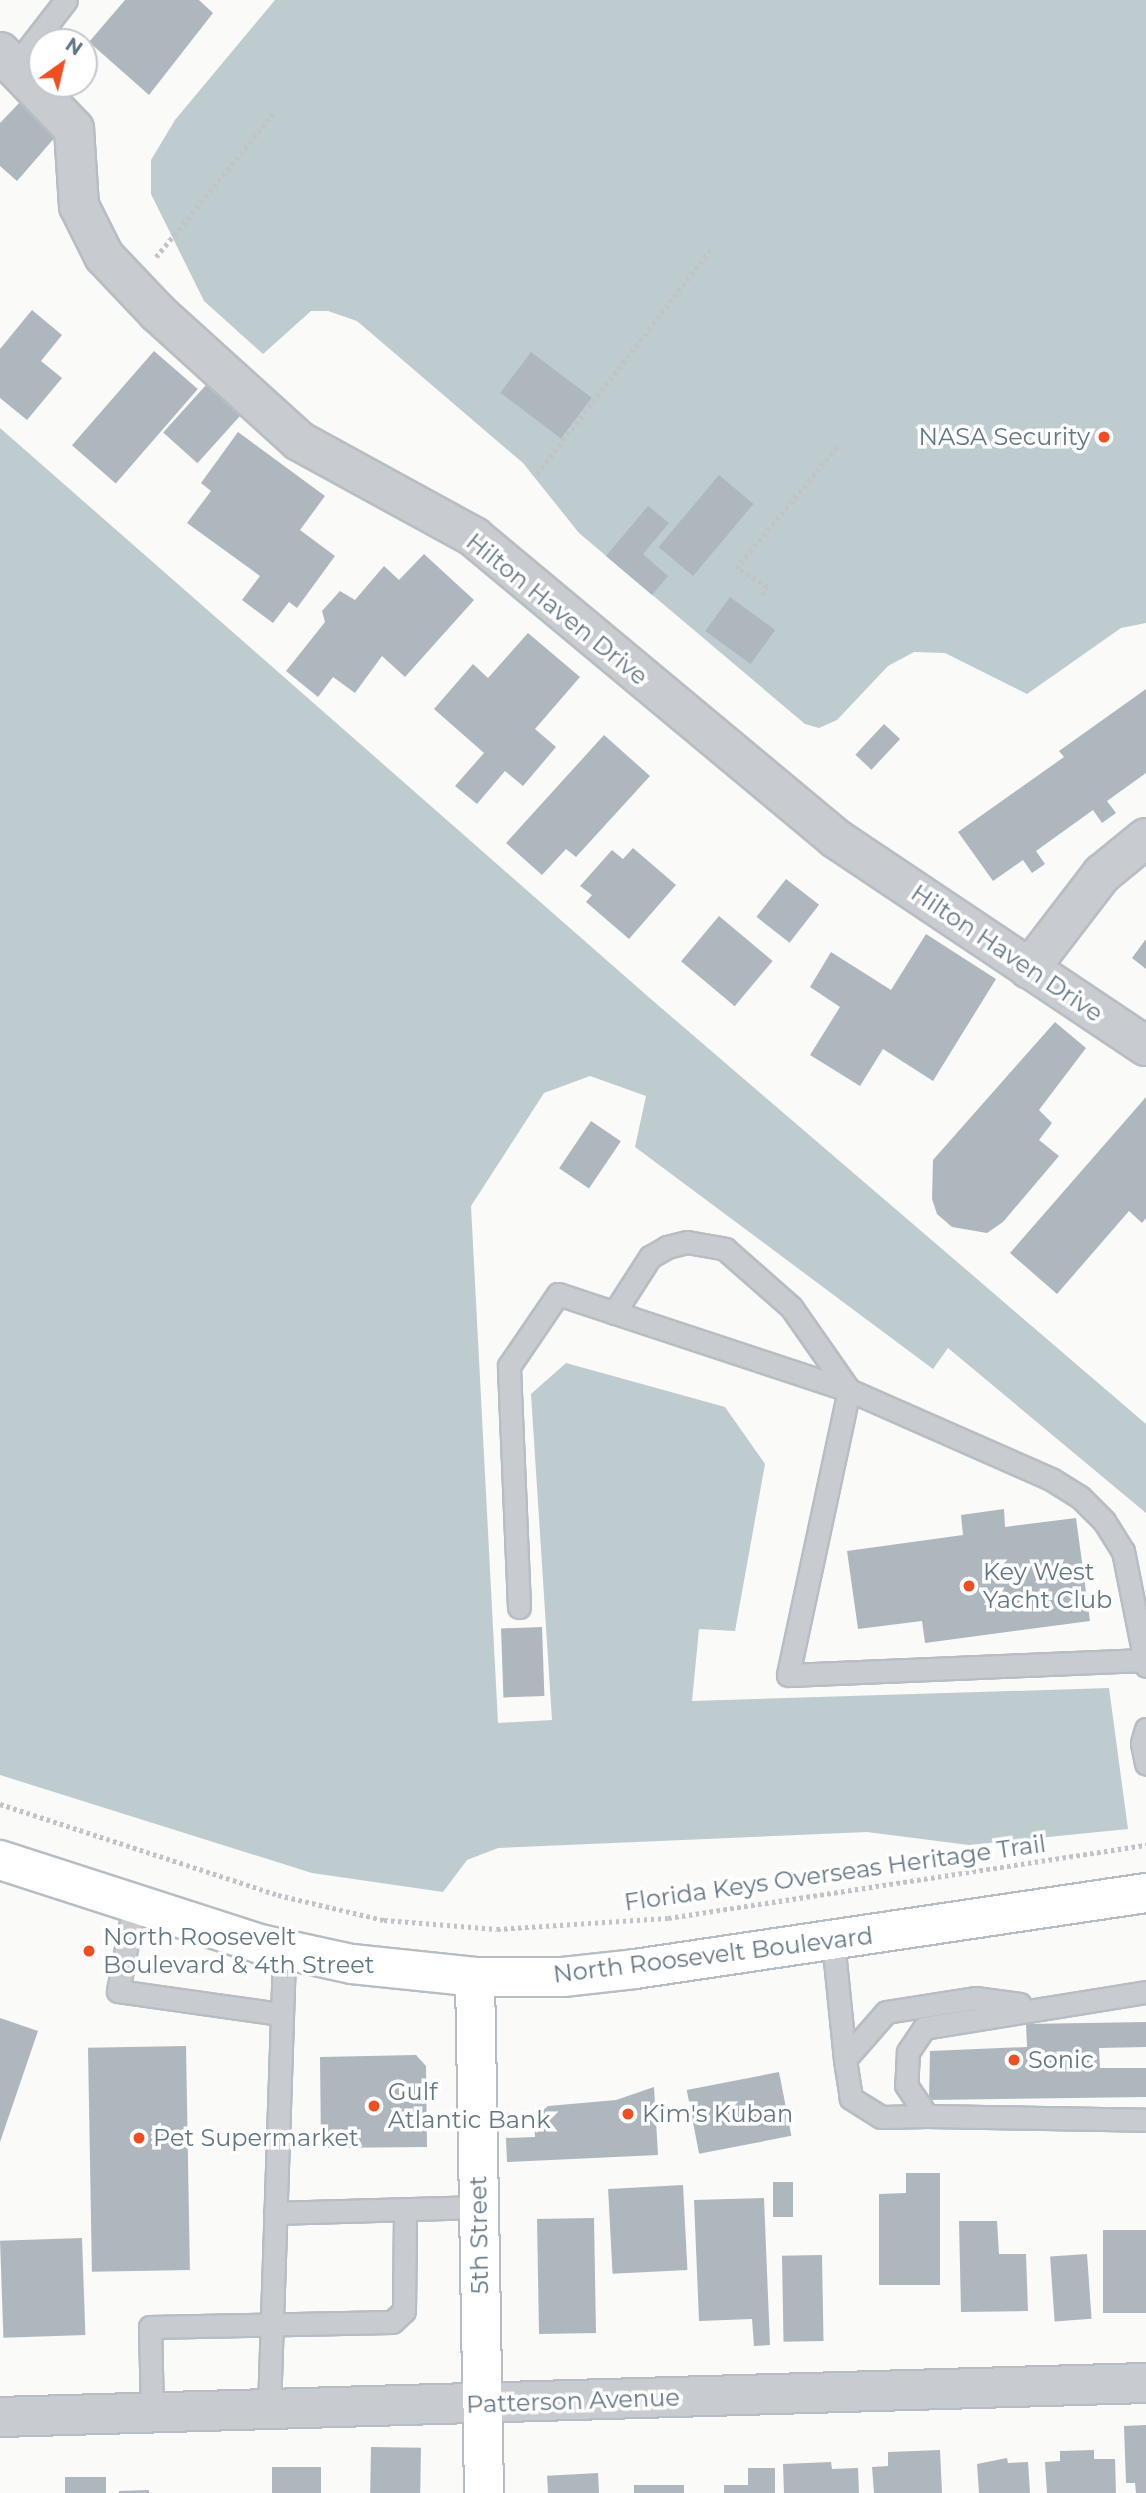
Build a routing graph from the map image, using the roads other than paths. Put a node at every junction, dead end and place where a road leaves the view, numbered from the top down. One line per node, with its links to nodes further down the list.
1 (66, 0): 2 (lane)
2 (8, 59): 4 (street, Hilton Haven Drive)
3 (1146, 838): 4 (street)
4 (1029, 969): 5 (street, Hilton Haven Drive)
5 (1146, 1046)
6 (614, 1313): 7 (lane); 7 (lane); 8 (lane)
7 (849, 1390): 9 (lane); 9 (lane)
8 (519, 1607)
9 (1145, 1663)
10 (1146, 1729): 11 (lane)
11 (1146, 1764)
12 (0, 1860): 14 (main road, North Roosevelt Boulevard)
13 (1146, 1893): 15 (main road, North Roosevelt Boulevard)
14 (134, 1905): 16 (main road, North Roosevelt Boulevard); 20 (lane)
15 (833, 1941): 17 (main road, North Roosevelt Boulevard); 21 (lane)
16 (284, 1949): 17 (main road, North Roosevelt Boulevard); 20 (lane)
17 (475, 1977): 24 (main road, 5th Street)
18 (1146, 1992): 19 (lane)
19 (1039, 2006): 21 (lane); 22 (lane)
20 (279, 2014): 26 (lane)
21 (845, 2059): 22 (lane)
22 (927, 2116): 23 (lane)
23 (1146, 2120)
24 (479, 2207): 25 (lane); 29 (main road, 5th Street)
25 (405, 2209): 26 (lane); 27 (lane)
26 (275, 2213): 27 (lane)
27 (271, 2324): 30 (lane); 31 (lane)
28 (1146, 2383): 29 (street, Patterson Avenue)
29 (482, 2404): 30 (street, Patterson Avenue); 33 (main road, 5th Street)
30 (269, 2409): 31 (street, Patterson Avenue)
31 (152, 2413): 32 (street, Patterson Avenue)
32 (0, 2417)
33 (484, 2493)

